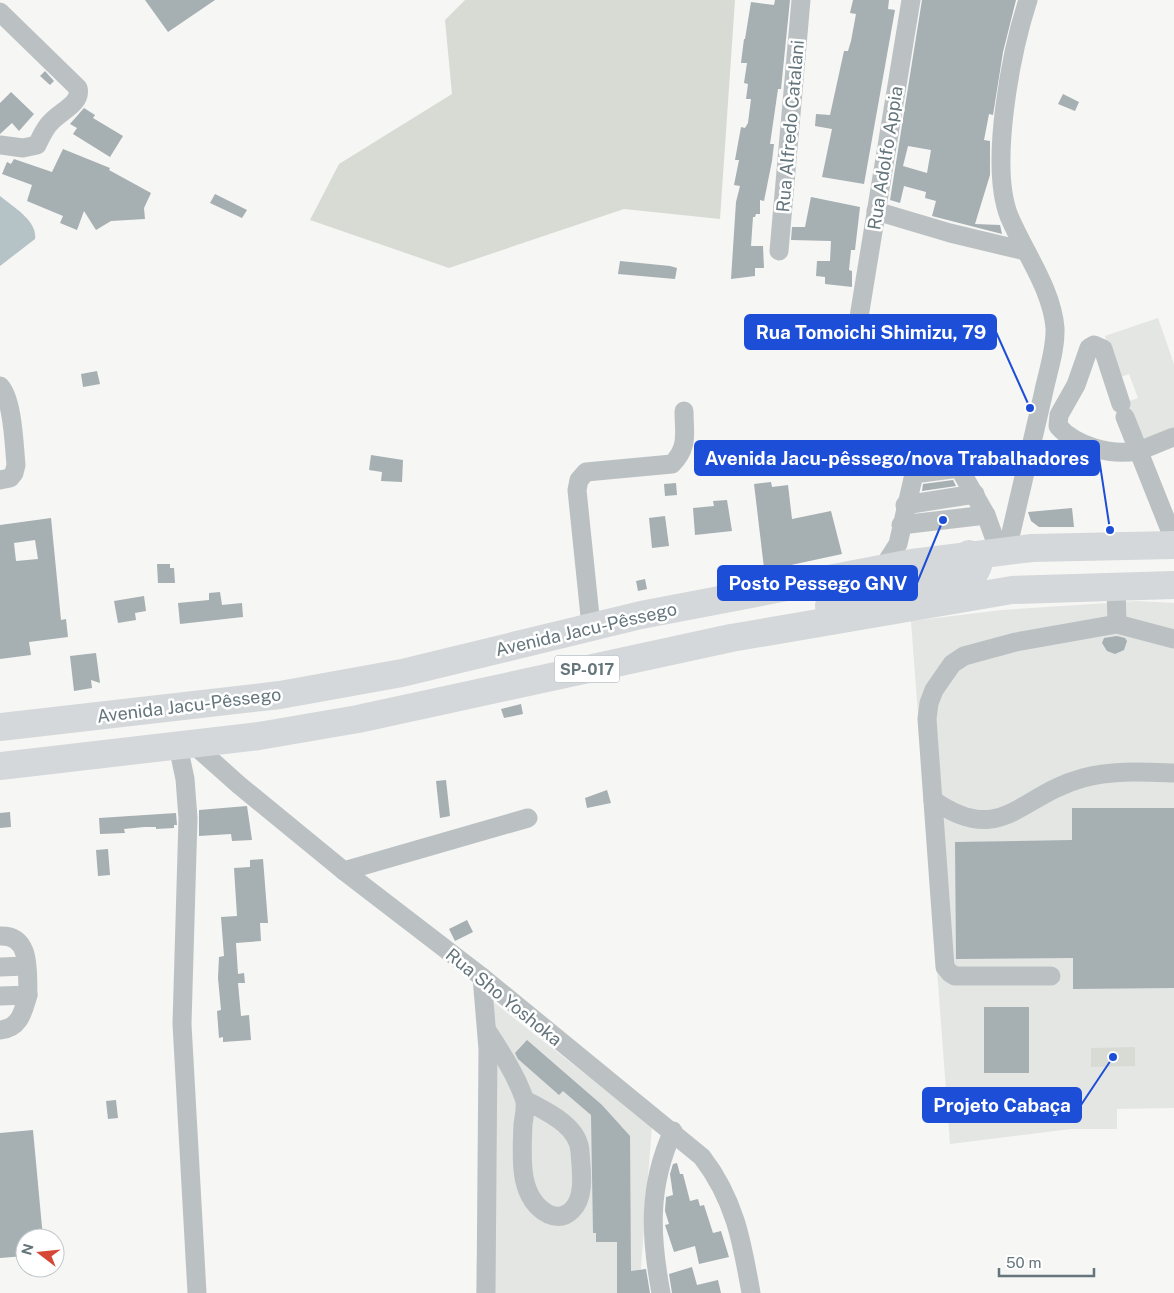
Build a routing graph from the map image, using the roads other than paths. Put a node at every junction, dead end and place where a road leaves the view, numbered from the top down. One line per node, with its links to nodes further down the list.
1 (801, 0): 7 (street, Rua Alfredo Catalani)
2 (911, 0): 6 (street, Rua Adolfo Appia)
3 (1028, 0): 8 (street)
4 (0, 12): 5 (street)
5 (0, 145)
6 (876, 211): 8 (street); 9 (street, Rua Adolfo Appia)
7 (779, 251)
8 (1025, 251): 21 (street)
9 (859, 317)
10 (0, 386): 14 (street)
11 (684, 411): 30 (street)
12 (1174, 437): 13 (street)
13 (1137, 451): 13 (street); 19 (street)
14 (0, 480)
15 (975, 494): 16 (street); 16 (street); 17 (street)
16 (905, 505): 18 (street)
17 (986, 515): 18 (street); 21 (street)
18 (901, 525): 24 (street)
19 (1174, 540)
20 (1174, 544): 21 (highway, Avenida Jacu-Pêssego / SP-017)
21 (1003, 551): 22 (highway, Avenida Jacu-Pêssego / SP-017); 26 (highway); 28 (highway)
22 (969, 554): 24 (highway, Avenida Jacu-Pêssego / SP-017); 28 (highway)
23 (1174, 559): 26 (highway)
24 (882, 569): 30 (highway, Avenida Jacu-Pêssego / SP-017)
25 (1174, 584): 27 (highway, SP-017)
26 (1056, 585): 27 (highway, SP-017); 31 (highway, SP-017)
27 (1116, 585): 29 (street)
28 (829, 606): 31 (highway)
29 (1116, 624): 32 (street); 37 (street)
30 (591, 626): 33 (highway, Avenida Jacu-Pêssego / SP-017)
31 (758, 633): 34 (highway, SP-017)
32 (1174, 639)
33 (0, 727)
34 (185, 745): 35 (highway, SP-017); 39 (street, Rua Sho Yoshoka); 51 (street)
35 (0, 766)
36 (1174, 773): 37 (street)
37 (933, 800): 43 (street)
38 (528, 818): 39 (street)
39 (344, 870): 44 (street, Rua Sho Yoshoka)
40 (0, 936): 41 (street)
41 (26, 966): 42 (street); 45 (street)
42 (0, 967)
43 (1051, 976)
44 (482, 977): 48 (street); 50 (street, Rua Sho Yoshoka)
45 (28, 995): 46 (street); 47 (street)
46 (0, 996)
47 (0, 1030)
48 (488, 1032): 49 (street); 52 (street)
49 (525, 1100): 49 (street)
50 (673, 1131): 53 (street); 54 (street, Rua Sho Yoshoka)
51 (197, 1293)
52 (486, 1293)
53 (661, 1293)
54 (751, 1293)

